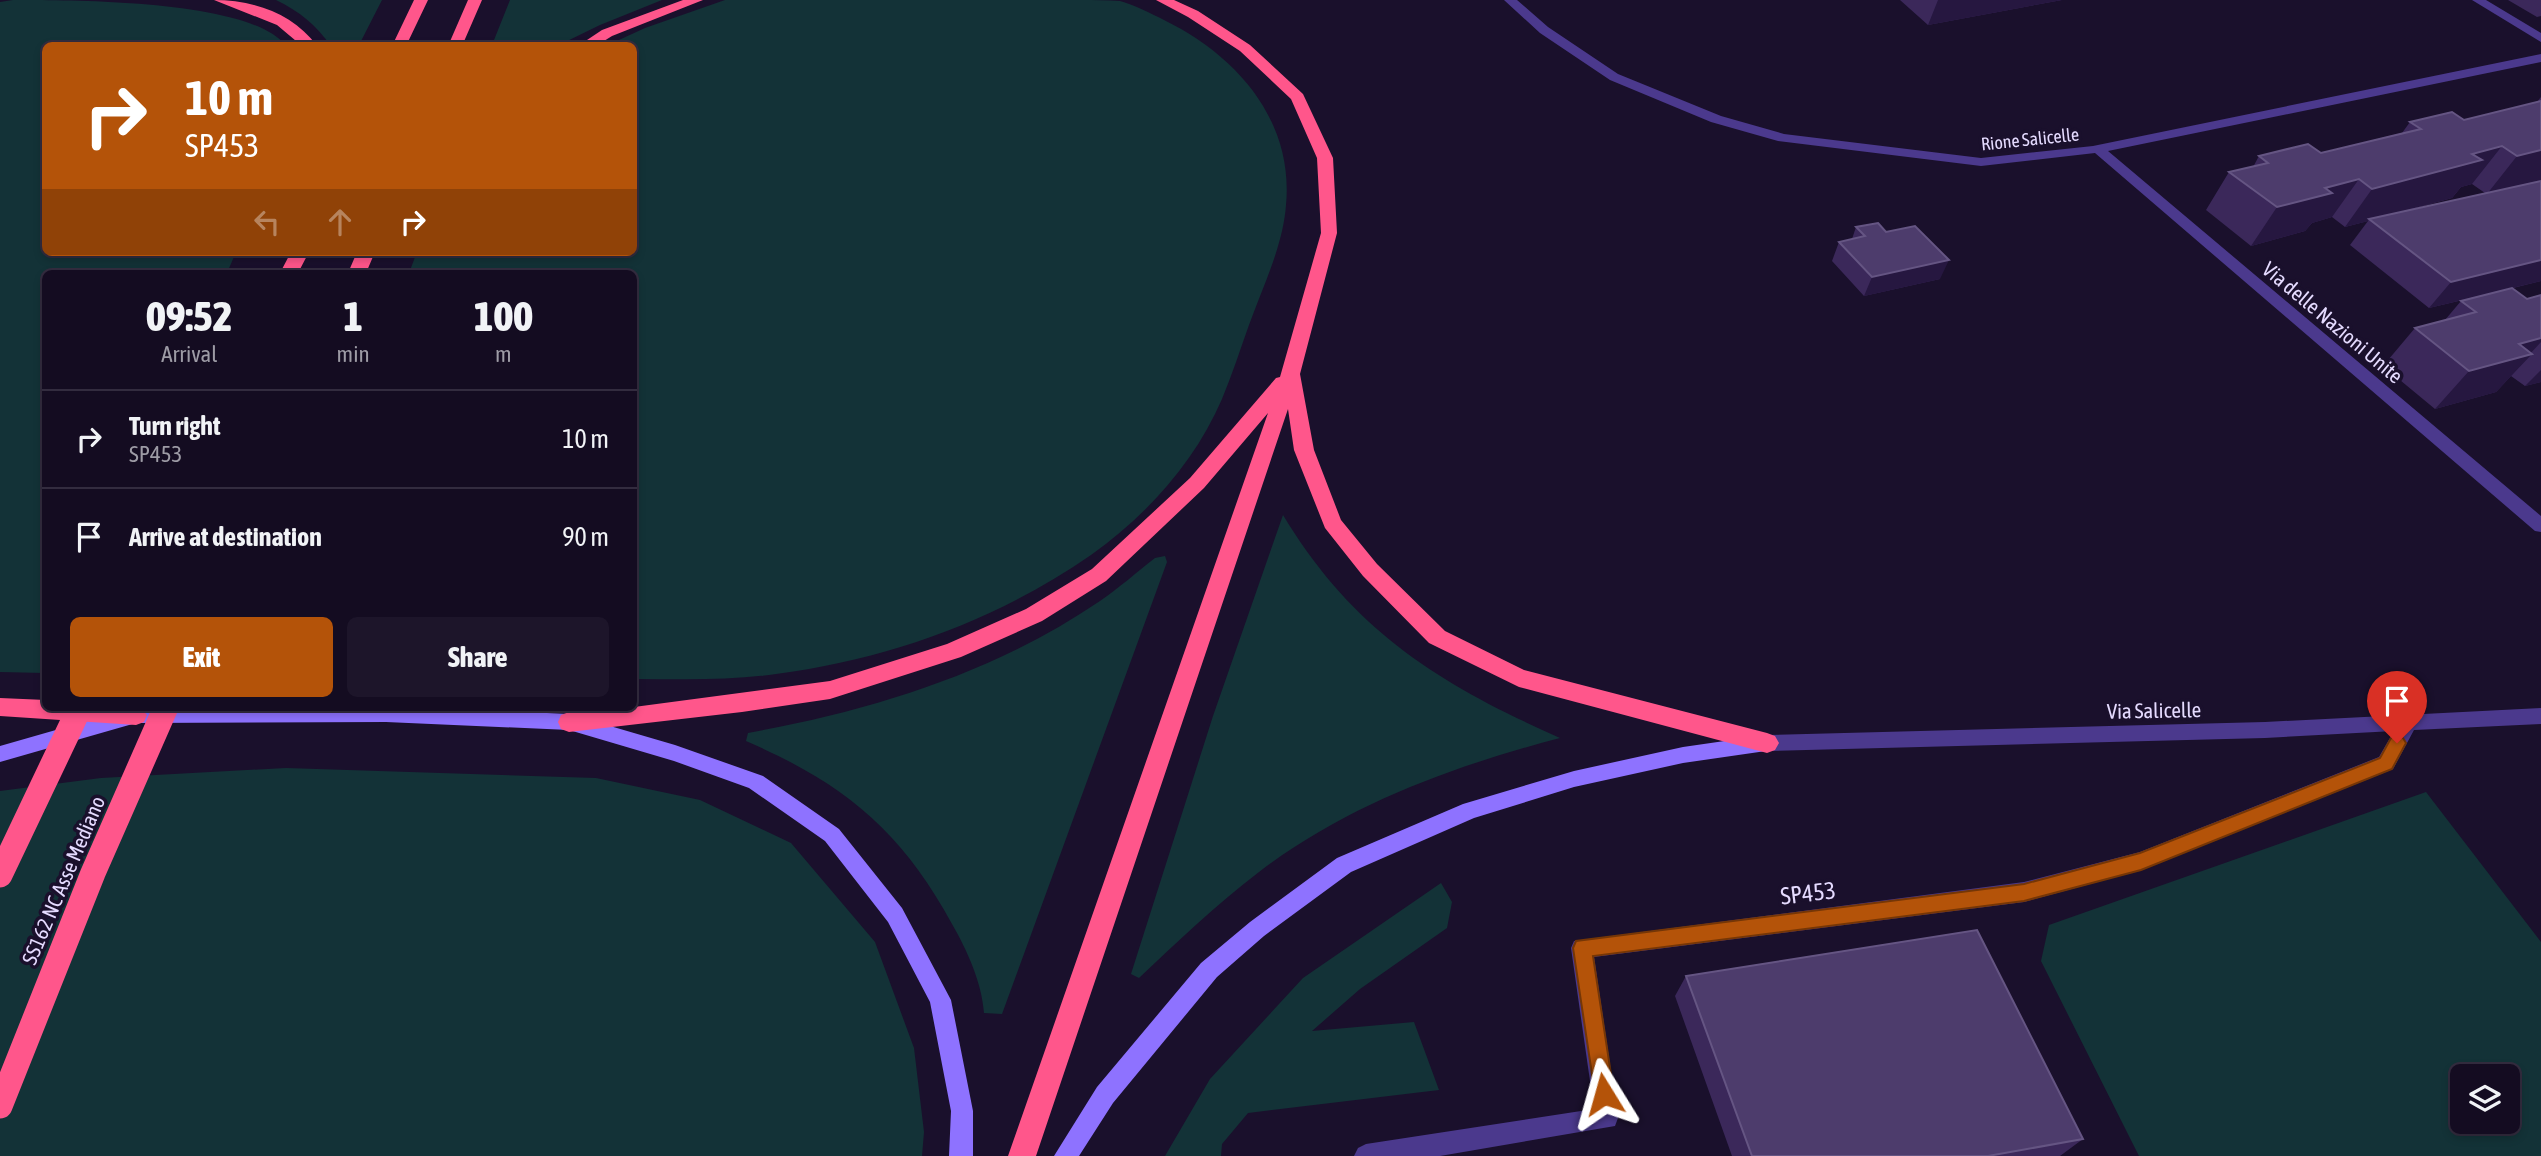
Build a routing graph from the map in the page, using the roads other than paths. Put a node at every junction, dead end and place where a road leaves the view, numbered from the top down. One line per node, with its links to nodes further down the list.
1 (221, 0): 9 (highway)
2 (421, 0): 10 (highway)
3 (475, 0): 11 (highway)
4 (696, 0): 12 (highway)
5 (1163, 0): 15 (highway)
6 (1510, 0): 14 (street, Rione Salicelle)
7 (2477, 0): 8 (street)
8 (2541, 38)
9 (307, 42)
10 (401, 42)
11 (457, 42)
12 (592, 42)
13 (2541, 58): 14 (street, Rione Salicelle)
14 (2098, 149): 16 (street, Via delle Nazioni Unite)
15 (1291, 373): 24 (highway); 26 (highway); 31 (highway)
16 (2541, 526)
17 (0, 707): 18 (highway)
18 (42, 709)
19 (68, 711): 22 (highway)
20 (78, 711): 28 (highway, bridge)
21 (164, 711): 29 (highway, SS162 NC Asse Mediano, bridge)
22 (136, 715): 24 (street); 27 (street)
23 (2541, 716): 25 (street, Via Salicelle)
24 (569, 722): 30 (street)
25 (2409, 722): 26 (street, Via Salicelle); 33 (street, SP453)
26 (1767, 743): 32 (street)
27 (0, 754)
28 (0, 874)
29 (0, 1105)
30 (961, 1156)
31 (1022, 1156)
32 (1066, 1156)
33 (1366, 1156)

